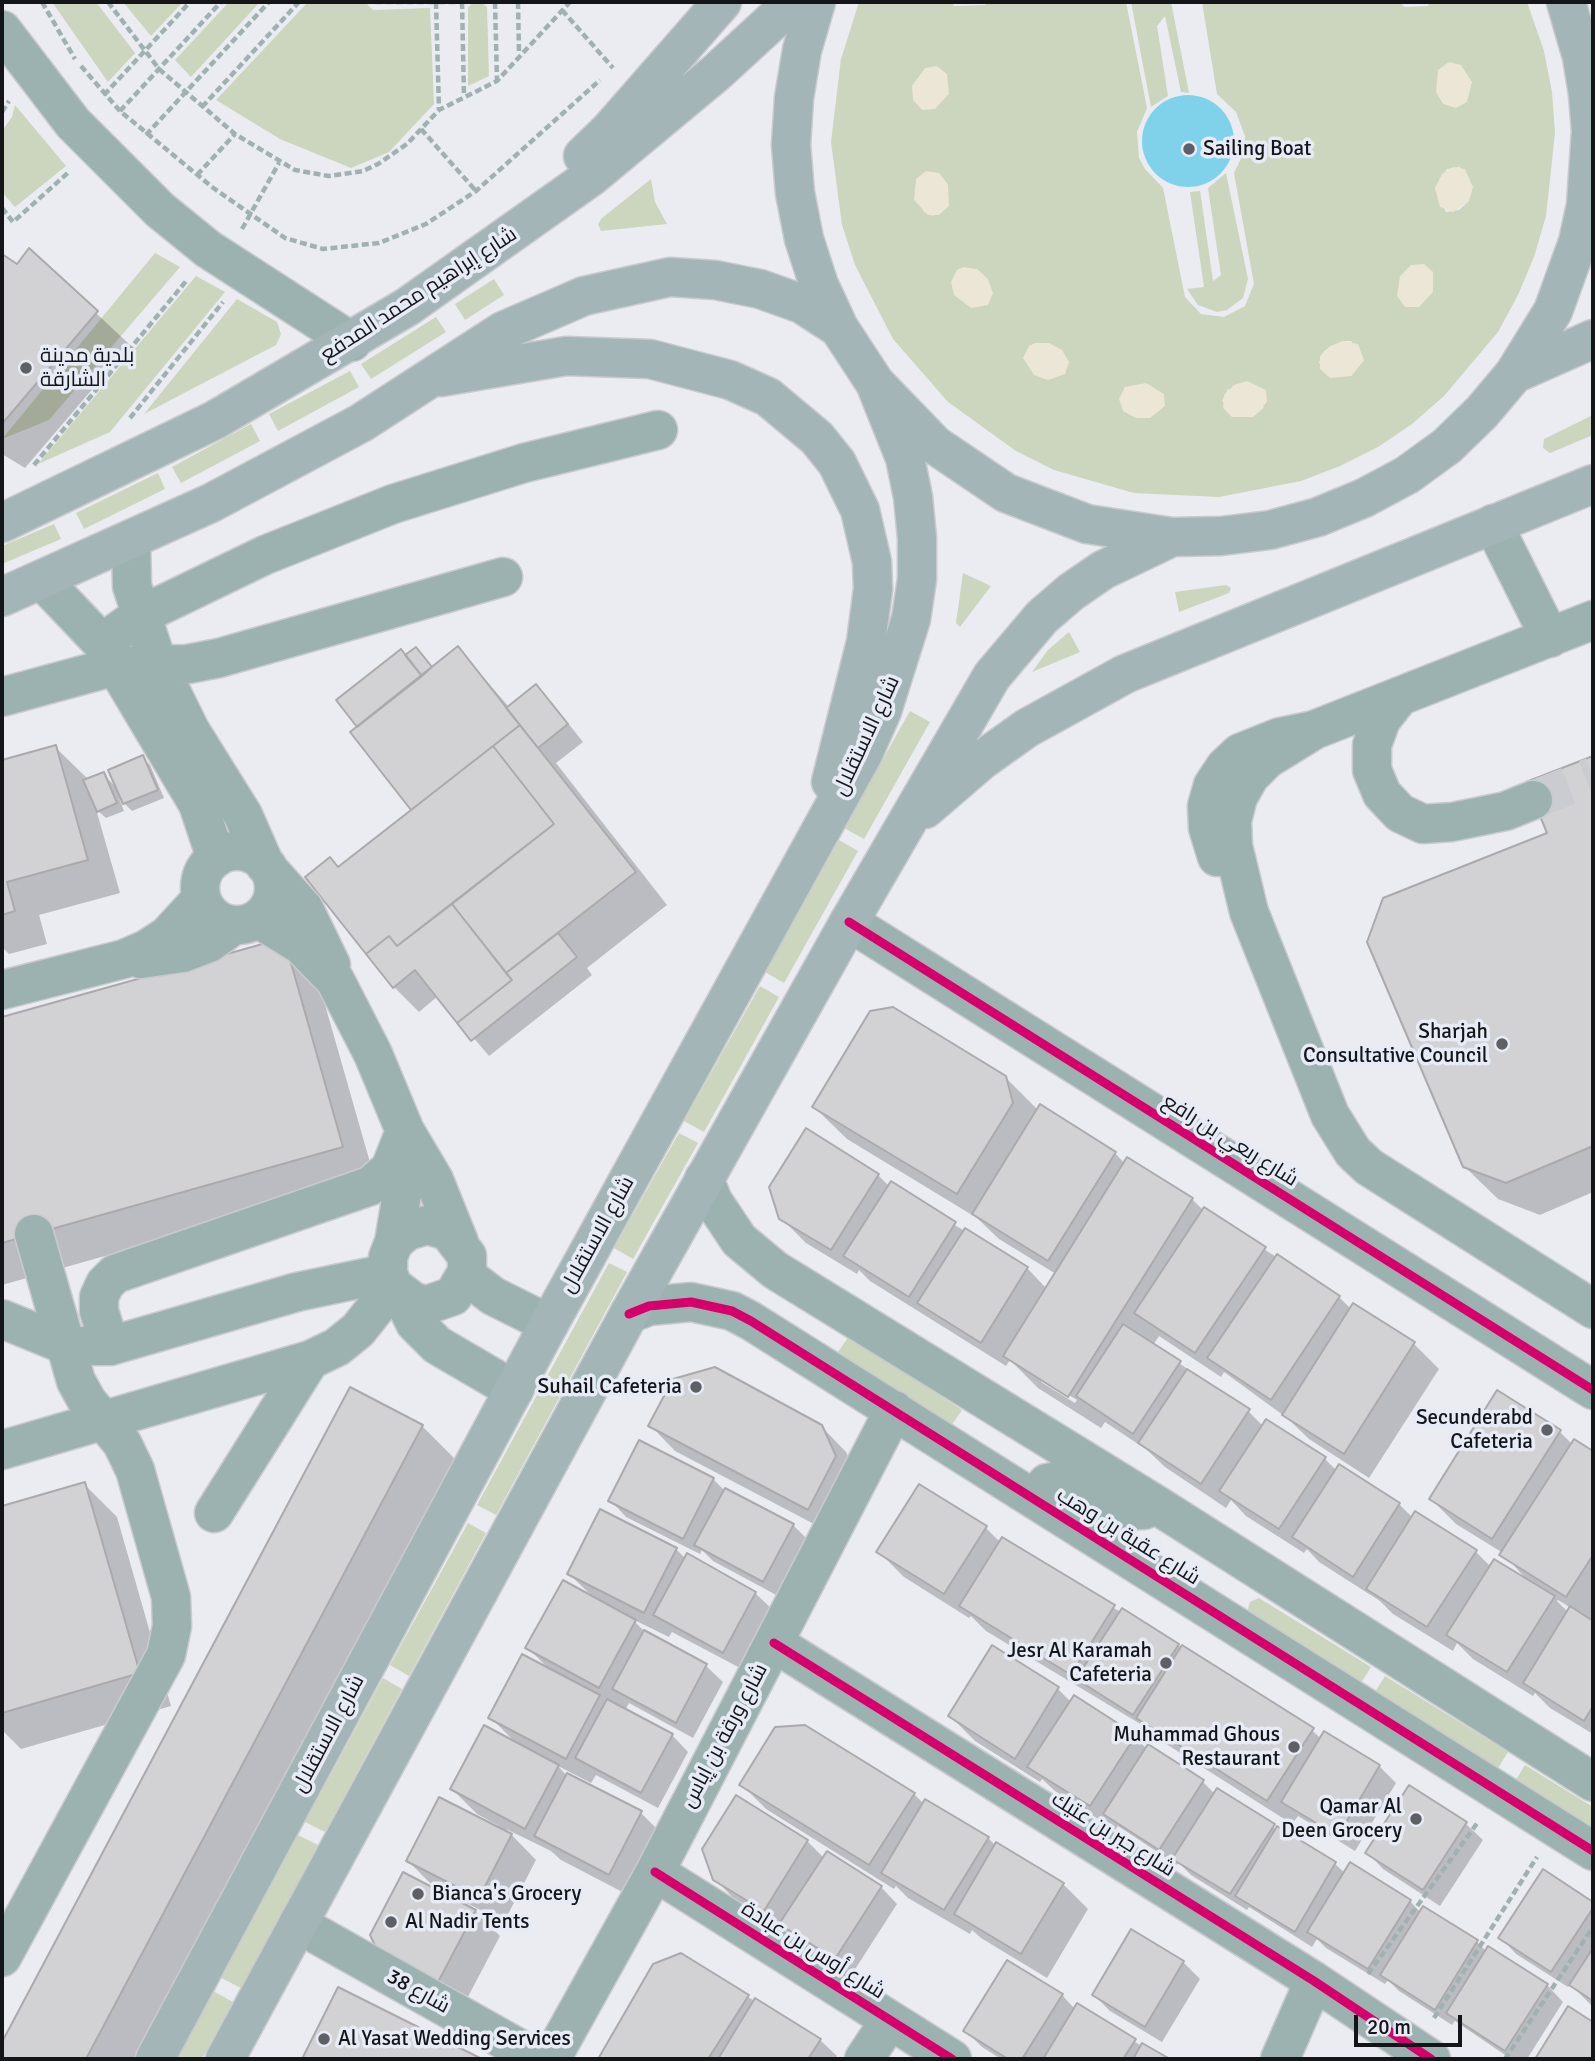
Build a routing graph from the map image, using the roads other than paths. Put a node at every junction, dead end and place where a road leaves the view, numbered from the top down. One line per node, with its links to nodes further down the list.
1 (722, 2): 7 (main road)
2 (793, 2): 7 (main road, شارع إبراهيم محمد المدفع)
3 (817, 2): 8 (main road)
4 (1566, 2): 6 (main road)
5 (2, 30): 10 (street)
6 (1588, 62): 11 (main road)
7 (462, 271): 10 (main road, شارع إبراهيم محمد المدفع)
8 (839, 328): 12 (main road); 13 (main road)
9 (1593, 339): 11 (main road)
10 (352, 342): 16 (main road, شارع إبراهيم محمد المدفع)
11 (1514, 374): 18 (main road)
12 (429, 379): 19 (main road); 32 (main road)
13 (875, 383): 18 (main road); 32 (main road, شارع الاستقلال)
14 (658, 430): 23 (street)
15 (1593, 484): 17 (main road)
16 (2, 523)
17 (1493, 524): 25 (street); 31 (main road)
18 (1172, 537): 31 (main road)
19 (131, 541): 21 (main road); 23 (street)
20 (503, 577): 27 (street)
21 (42, 580): 22 (main road); 26 (street)
22 (2, 597)
23 (141, 615): 26 (street); 27 (street)
24 (1593, 621): 25 (street)
25 (1550, 638): 29 (street)
26 (109, 654): 27 (street); 28 (street); 33 (street)
27 (158, 665): 34 (street)
28 (2, 696)
29 (1399, 698): 30 (street); 46 (street)
30 (1533, 800)
31 (899, 835): 37 (main road)
32 (817, 839): 49 (main road, شارع الاستقلال)
33 (216, 858): 34 (street); 35 (street)
34 (267, 868): 36 (street); 39 (street)
35 (201, 900): 36 (street); 38 (street)
36 (246, 922): 38 (street); 39 (street)
37 (849, 922): 42 (main road); 54 (street, شارع ربعي بن رافع)
38 (124, 959): 40 (street)
39 (335, 980): 41 (street)
40 (2, 990)
41 (405, 1131): 44 (street); 45 (street); 51 (street)
42 (704, 1179): 47 (main road); 59 (street, شارع عقبة بن وهب)
43 (34, 1234): 50 (street)
44 (463, 1257): 45 (street); 45 (street); 49 (street)
45 (395, 1274): 51 (street); 52 (street); 53 (street)
46 (1593, 1309)
47 (629, 1314): 55 (street, شارع عقبة بن وهب); 65 (main road)
48 (2, 1319): 50 (street)
49 (549, 1324): 53 (main road, شارع الاستقلال)
50 (68, 1346): 51 (street); 56 (street)
51 (110, 1346)
52 (310, 1360): 56 (street); 60 (street)
53 (514, 1390): 70 (main road, شارع الاستقلال)
54 (1593, 1390)
55 (894, 1410): 58 (street, شارع عقبة بن وهب); 61 (street, شارع ورقة بن إياس)
56 (105, 1421): 57 (street); 66 (street)
57 (2, 1450)
58 (1042, 1503): 59 (street); 63 (street, شارع عقبة بن وهب)
59 (1154, 1504): 62 (street, شارع عقبة بن وهب)
60 (214, 1513)
61 (774, 1643): 64 (street, شارع ورقة بن إياس); 67 (street, شارع جبر بن عتيك)
62 (1593, 1782)
63 (1593, 1851)
64 (655, 1872): 68 (street, شارع أوس بن عبادة); 73 (street, شارع ورقة بن إياس)
65 (298, 1924): 71 (main road); 72 (street, شارع 38)
66 (2, 1957)
67 (1314, 1980): 69 (street, شارع جبر بن عتيك); 76 (street)
68 (890, 2020): 74 (street); 75 (street, شارع أوس بن عبادة)
69 (1423, 2054)
70 (155, 2059)
71 (225, 2059)
72 (538, 2059)
73 (551, 2059)
74 (864, 2059)
75 (952, 2059)
76 (1280, 2059)

